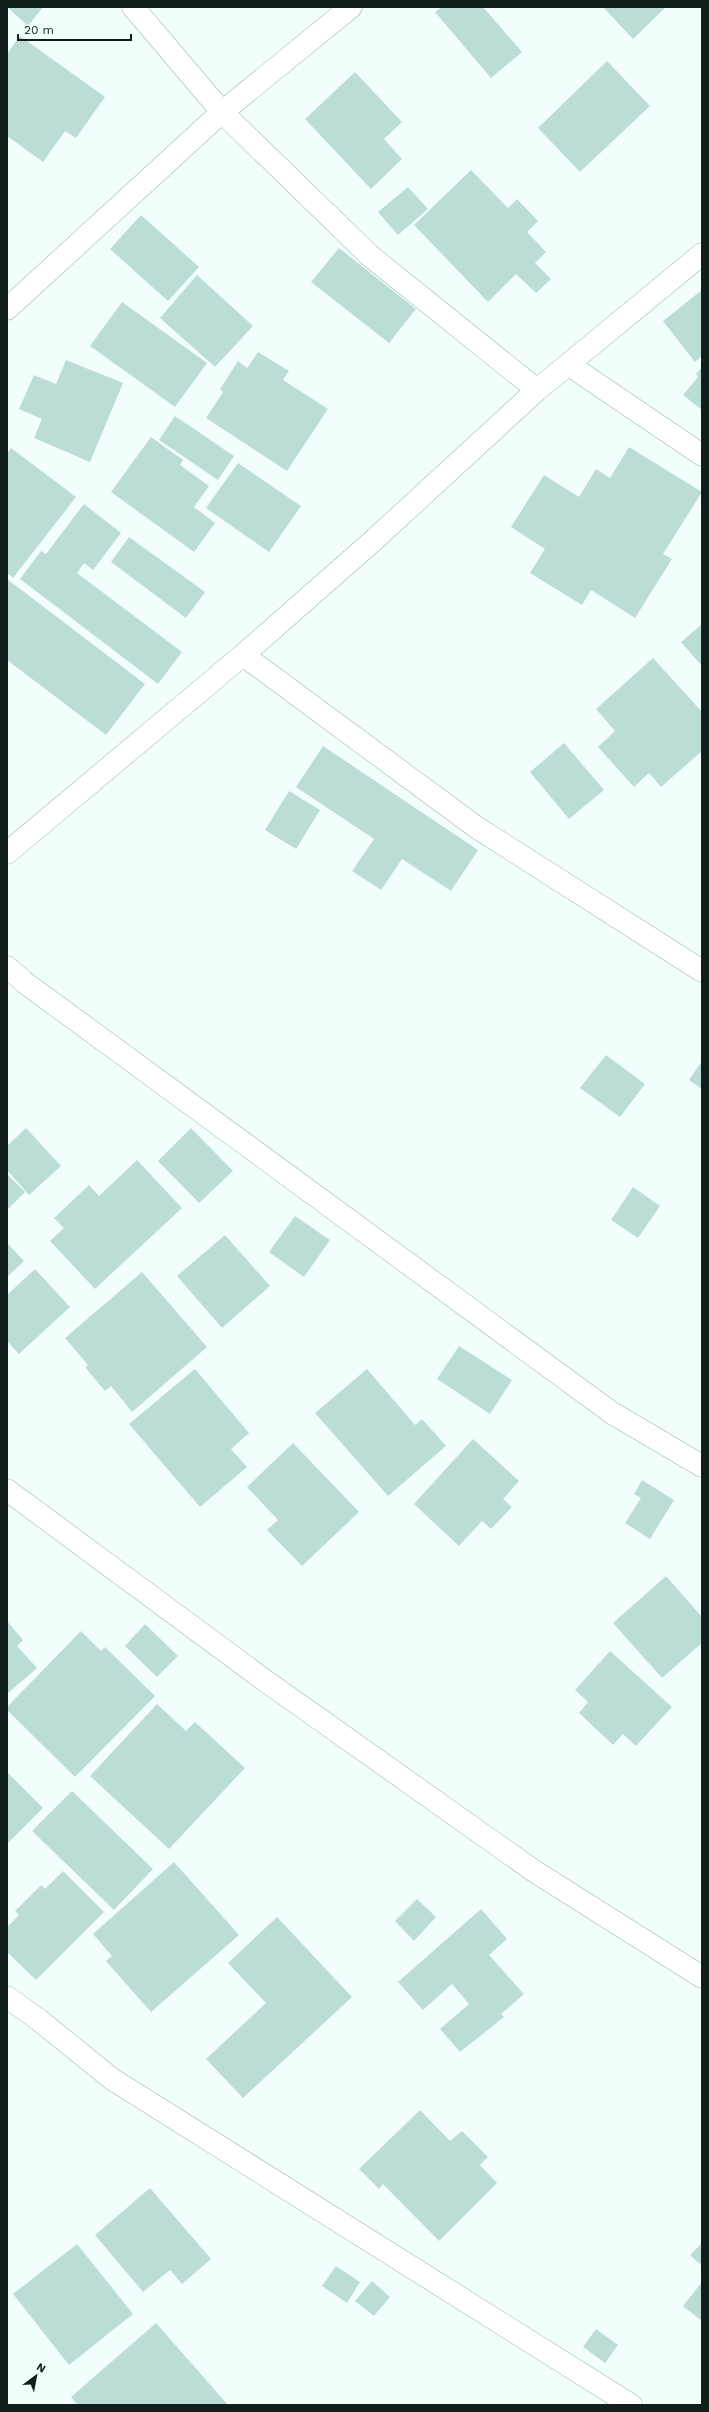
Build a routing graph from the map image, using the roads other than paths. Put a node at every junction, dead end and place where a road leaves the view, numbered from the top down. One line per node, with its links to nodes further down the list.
1 (133, 7): 3 (street)
2 (351, 7): 3 (street)
3 (222, 112): 5 (street); 7 (street)
4 (702, 254): 6 (street)
5 (7, 309)
6 (569, 365): 7 (street); 8 (street)
7 (537, 390): 9 (street)
8 (702, 454)
9 (243, 655): 10 (street); 12 (street)
10 (7, 853)
11 (7, 967): 13 (street)
12 (702, 971)
13 (702, 1466)
14 (7, 1490): 15 (street)
15 (702, 1977)
16 (7, 1997): 17 (street)
17 (630, 2405)

